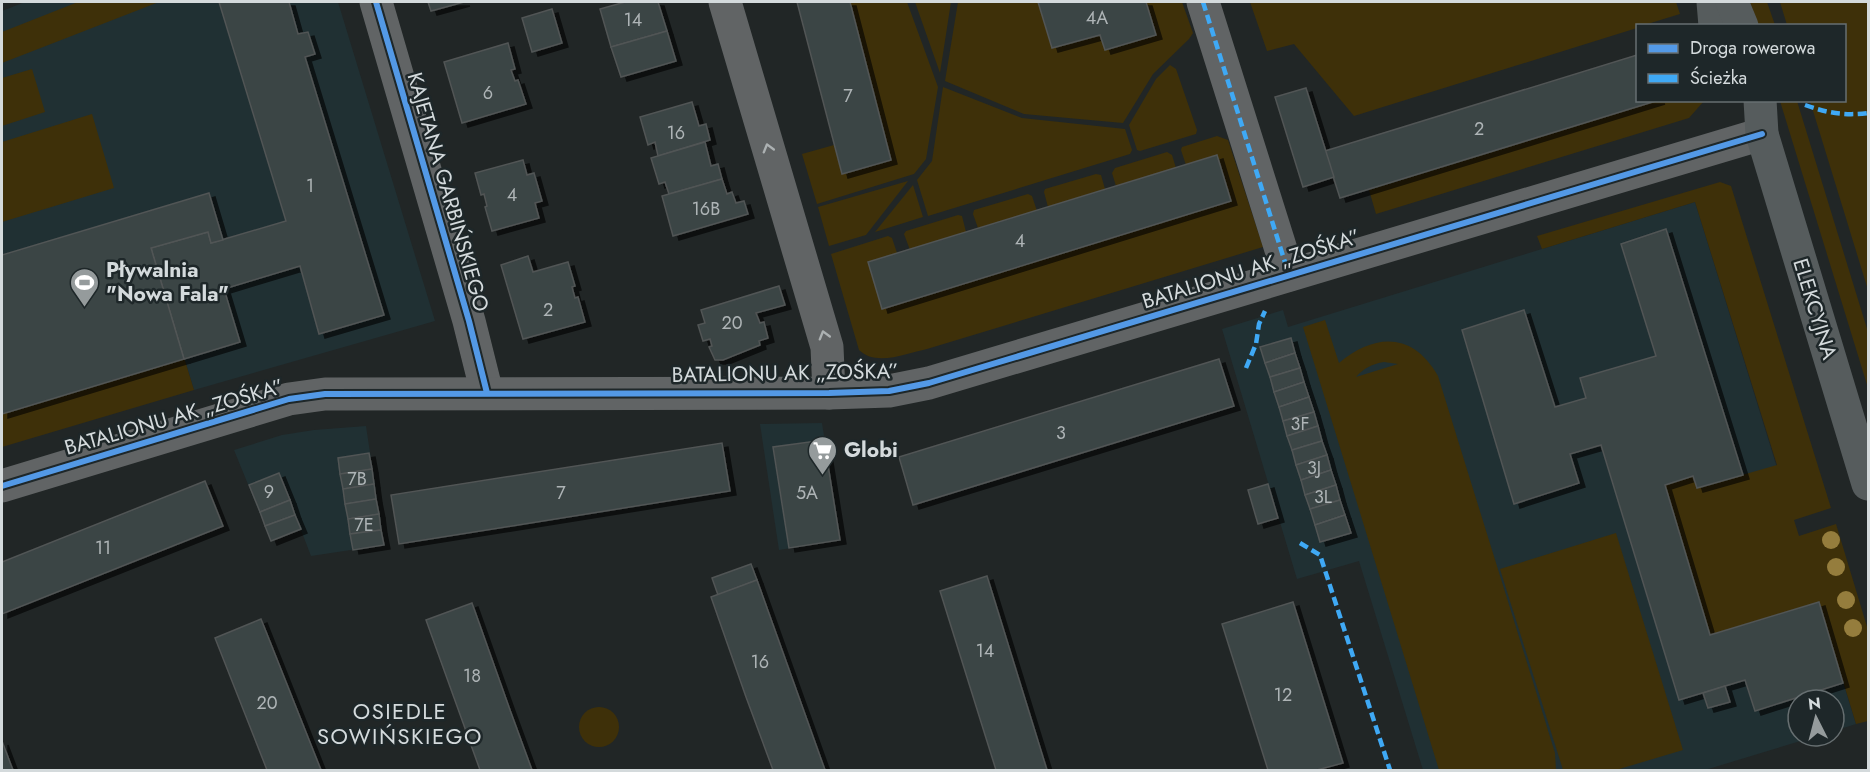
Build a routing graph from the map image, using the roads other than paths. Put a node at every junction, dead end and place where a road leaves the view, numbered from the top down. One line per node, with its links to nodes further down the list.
1 (376, 2): 12 (street, KAJETANA GARBIŃSKIEGO)
2 (725, 2): 13 (street, one-way to 2)
3 (1203, 2): 11 (street)
4 (1713, 2): 6 (street)
5 (1732, 2): 7 (street)
6 (1714, 24)
7 (1741, 24)
8 (1742, 102): 10 (street, ELEKCYJNA)
9 (1760, 102): 10 (street, ELEKCYJNA)
10 (1762, 134): 11 (street, BATALIONU AK „ZOŚKA”); 14 (street, ELEKCYJNA)
11 (1289, 274): 13 (street, BATALIONU AK „ZOŚKA”)
12 (487, 393): 13 (street, BATALIONU AK „ZOŚKA”); 15 (street, BATALIONU AK „ZOŚKA”)
13 (829, 393)
14 (1869, 484)
15 (2, 486)

